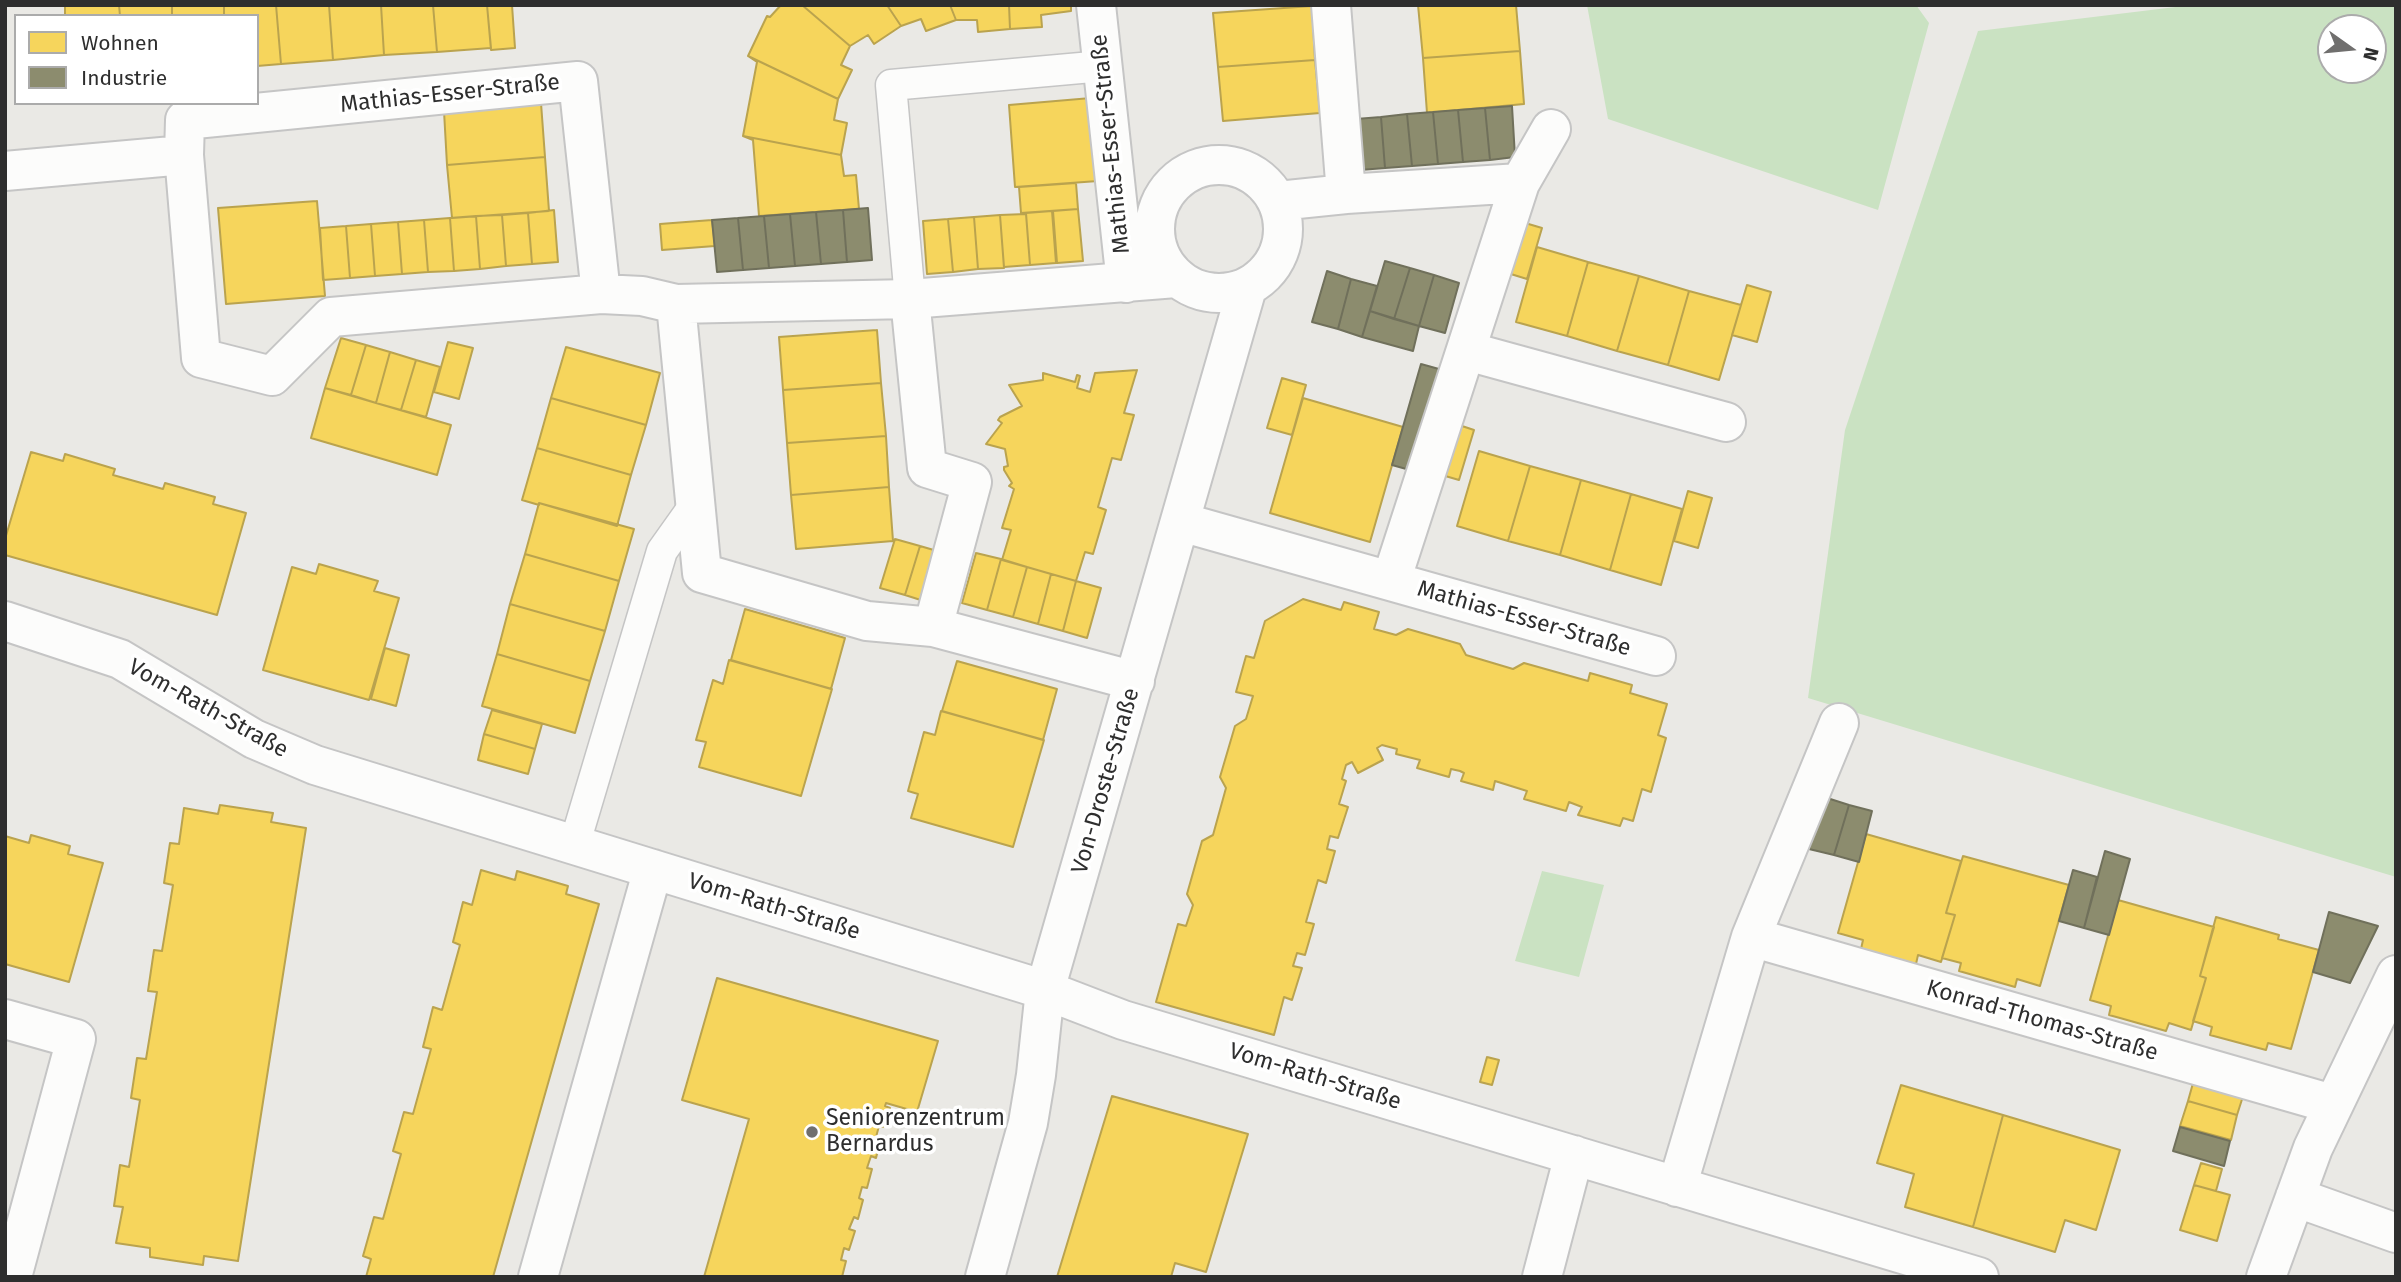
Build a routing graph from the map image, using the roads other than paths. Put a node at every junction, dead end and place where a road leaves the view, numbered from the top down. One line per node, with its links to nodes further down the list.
1 (1096, 5): 3 (street, Mathias-Esser-Straße)
2 (1331, 5): 8 (street)
3 (1103, 66): 11 (street, Mathias-Esser-Straße); 14 (lane)
4 (1551, 128): 7 (street, Mathias-Esser-Straße)
5 (184, 155): 6 (street); 13 (street, Mathias-Esser-Straße); 13 (street, Mathias-Esser-Straße)
6 (5, 171)
7 (1520, 183): 8 (street); 16 (street, Mathias-Esser-Straße)
8 (1346, 194): 9 (street)
9 (1278, 201): 10 (street, Mathias-Esser-Straße); 12 (street)
10 (1176, 278): 11 (street, Mathias-Esser-Straße); 12 (street)
11 (1126, 283): 14 (street, Mathias-Esser-Straße)
12 (1247, 289): 19 (street, Von-Droste-Straße)
13 (601, 294): 15 (street, Mathias-Esser-Straße)
14 (910, 299): 15 (street, Mathias-Esser-Straße); 22 (street)
15 (676, 304): 18 (street)
16 (1467, 351): 17 (street); 20 (street, Mathias-Esser-Straße)
17 (1726, 422)
18 (694, 506): 22 (street); 26 (lane)
19 (1181, 522): 20 (street, Mathias-Esser-Straße); 24 (street, Von-Droste-Straße)
20 (1391, 581): 23 (street, Mathias-Esser-Straße)
21 (5, 621): 26 (street, Vom-Rath-Straße)
22 (933, 627): 24 (street)
23 (1656, 656)
24 (1135, 681): 30 (street, Von-Droste-Straße)
25 (1839, 723): 28 (street)
26 (574, 846): 27 (street, Vom-Rath-Straße)
27 (653, 869): 30 (street, Vom-Rath-Straße); 38 (street)
28 (1751, 937): 32 (street, Konrad-Thomas-Straße); 34 (street)
29 (2396, 975): 32 (street)
30 (1045, 990): 33 (street, Vom-Rath-Straße); 39 (street, Von-Droste-Straße)
31 (5, 1019): 37 (street)
32 (2332, 1104): 35 (street)
33 (1574, 1155): 34 (street, Vom-Rath-Straße); 40 (street)
34 (1677, 1187): 41 (street, Vom-Rath-Straße)
35 (2295, 1197): 36 (street); 42 (street)
36 (2396, 1233)
37 (12, 1277)
38 (538, 1277)
39 (985, 1277)
40 (1542, 1277)
41 (1979, 1277)
42 (2266, 1277)

